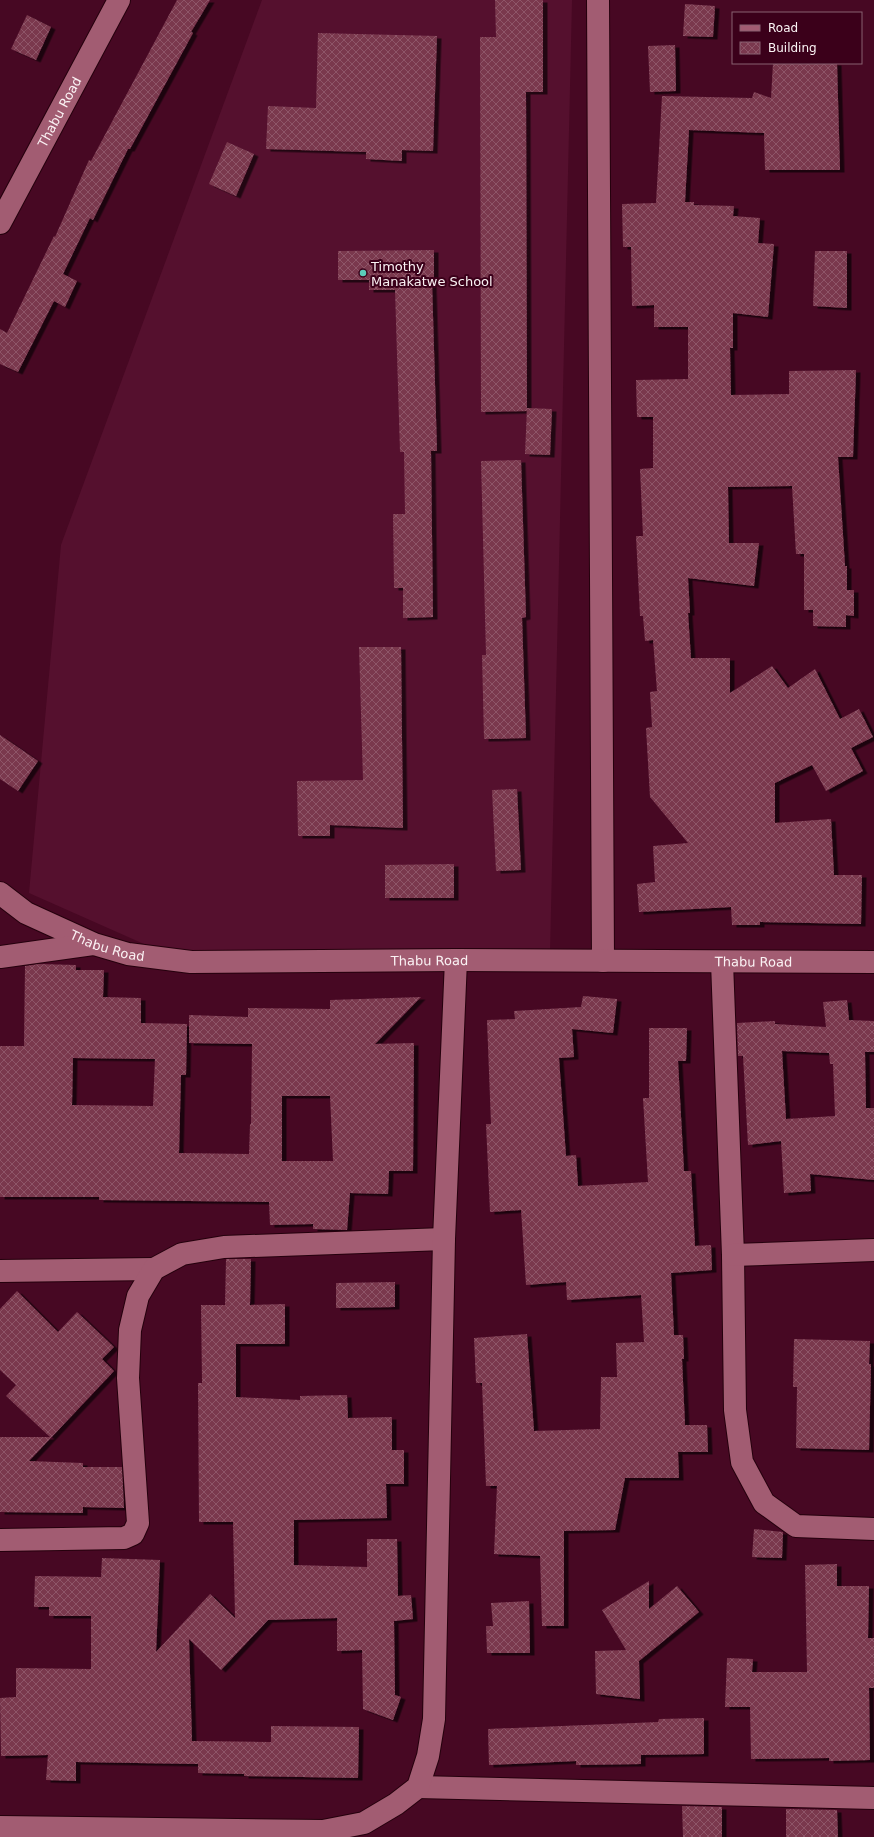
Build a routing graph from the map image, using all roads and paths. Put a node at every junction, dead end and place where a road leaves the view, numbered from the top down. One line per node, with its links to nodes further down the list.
1 (118, 0): 3 (street, Thabu Road)
2 (598, 0): 8 (street)
3 (0, 223)
4 (0, 893): 5 (street, Thabu Road)
5 (94, 944): 6 (street); 7 (street, Thabu Road)
6 (0, 957)
7 (456, 960): 8 (street, Thabu Road); 11 (street)
8 (603, 961): 9 (street, Thabu Road)
9 (722, 962): 10 (street, Thabu Road); 13 (street)
10 (874, 962)
11 (444, 1239): 14 (street); 18 (street)
12 (874, 1250): 13 (street)
13 (732, 1254): 16 (street)
14 (154, 1270): 15 (street); 17 (street)
15 (0, 1271)
16 (874, 1529)
17 (0, 1540)
18 (418, 1787): 19 (street); 21 (street)
19 (874, 1798)
20 (0, 1827): 21 (street)
21 (364, 1830)

